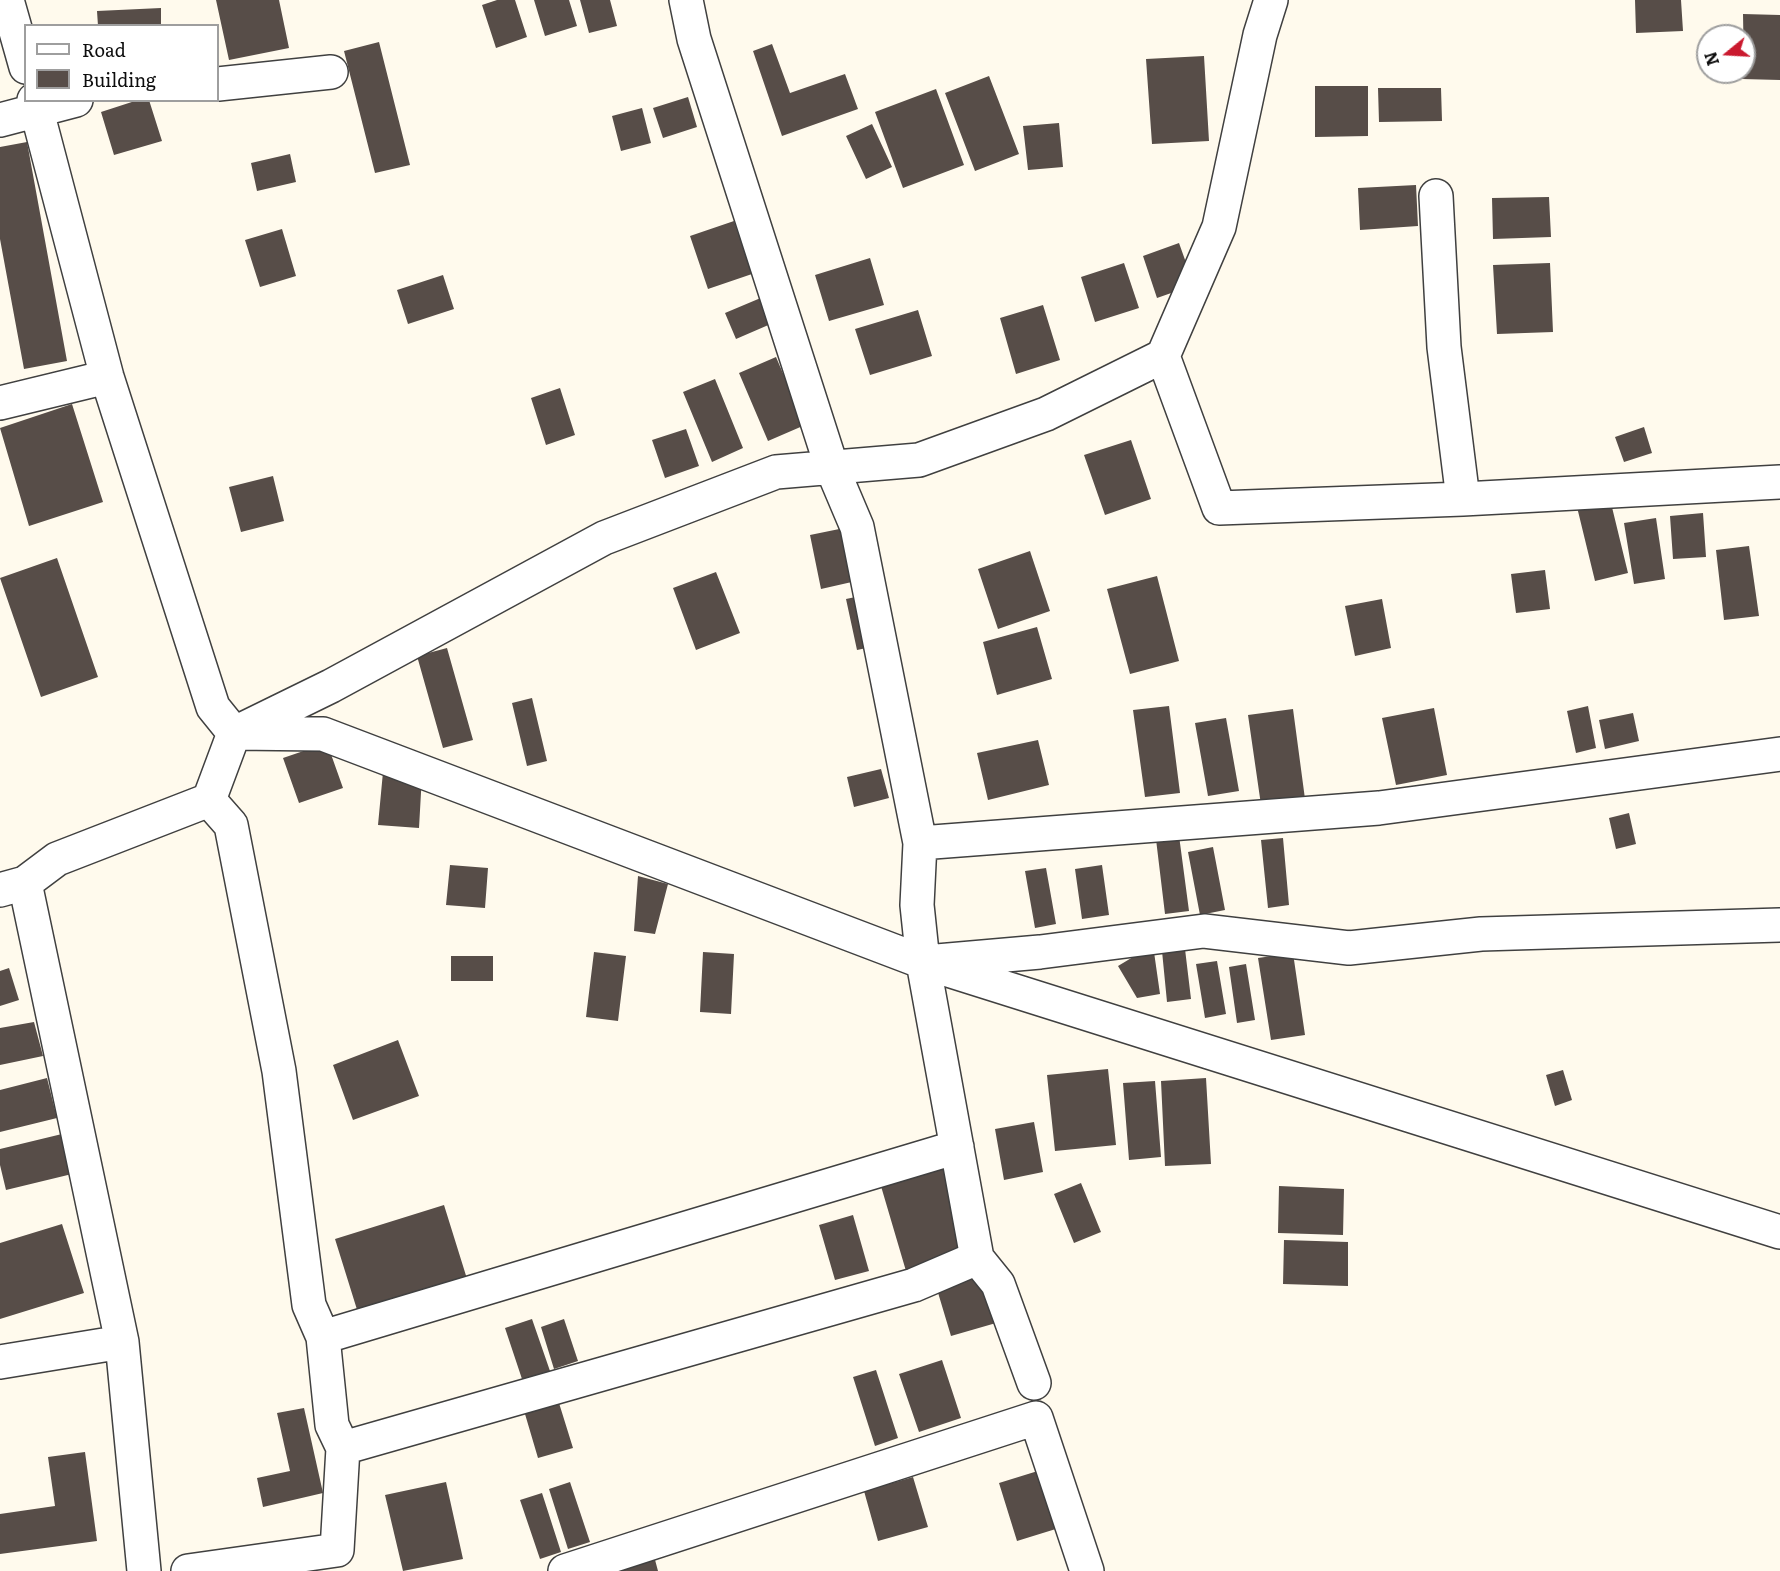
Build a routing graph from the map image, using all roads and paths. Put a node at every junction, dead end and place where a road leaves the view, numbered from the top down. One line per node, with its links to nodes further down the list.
1 (7, 0): 4 (street)
2 (686, 0): 14 (street)
3 (1271, 0): 11 (street)
4 (24, 60)
5 (331, 72): 6 (street)
6 (219, 84)
7 (60, 102): 8 (street)
8 (36, 105): 9 (street); 12 (street)
9 (0, 120)
10 (1436, 196): 16 (street)
11 (1163, 356): 14 (street); 16 (street)
12 (107, 377): 13 (street); 17 (street)
13 (0, 403)
14 (832, 468): 17 (street); 20 (street)
15 (1780, 482): 16 (street)
16 (1463, 500)
17 (234, 734): 19 (street); 23 (street)
18 (1780, 754): 20 (street)
19 (209, 800): 21 (street); 27 (street)
20 (920, 843): 23 (street)
21 (13, 886): 28 (street)
22 (1780, 925): 23 (street)
23 (923, 962): 24 (street); 25 (street)
24 (957, 1147): 26 (street); 27 (street)
25 (1780, 1232)
26 (977, 1258): 30 (street); 31 (street)
27 (323, 1337): 31 (street)
28 (122, 1342): 29 (street); 32 (street)
29 (0, 1362)
30 (1034, 1383)
31 (343, 1448): 33 (street)
32 (144, 1571)
33 (188, 1571)
34 (565, 1571): 35 (street)
35 (1087, 1571)

